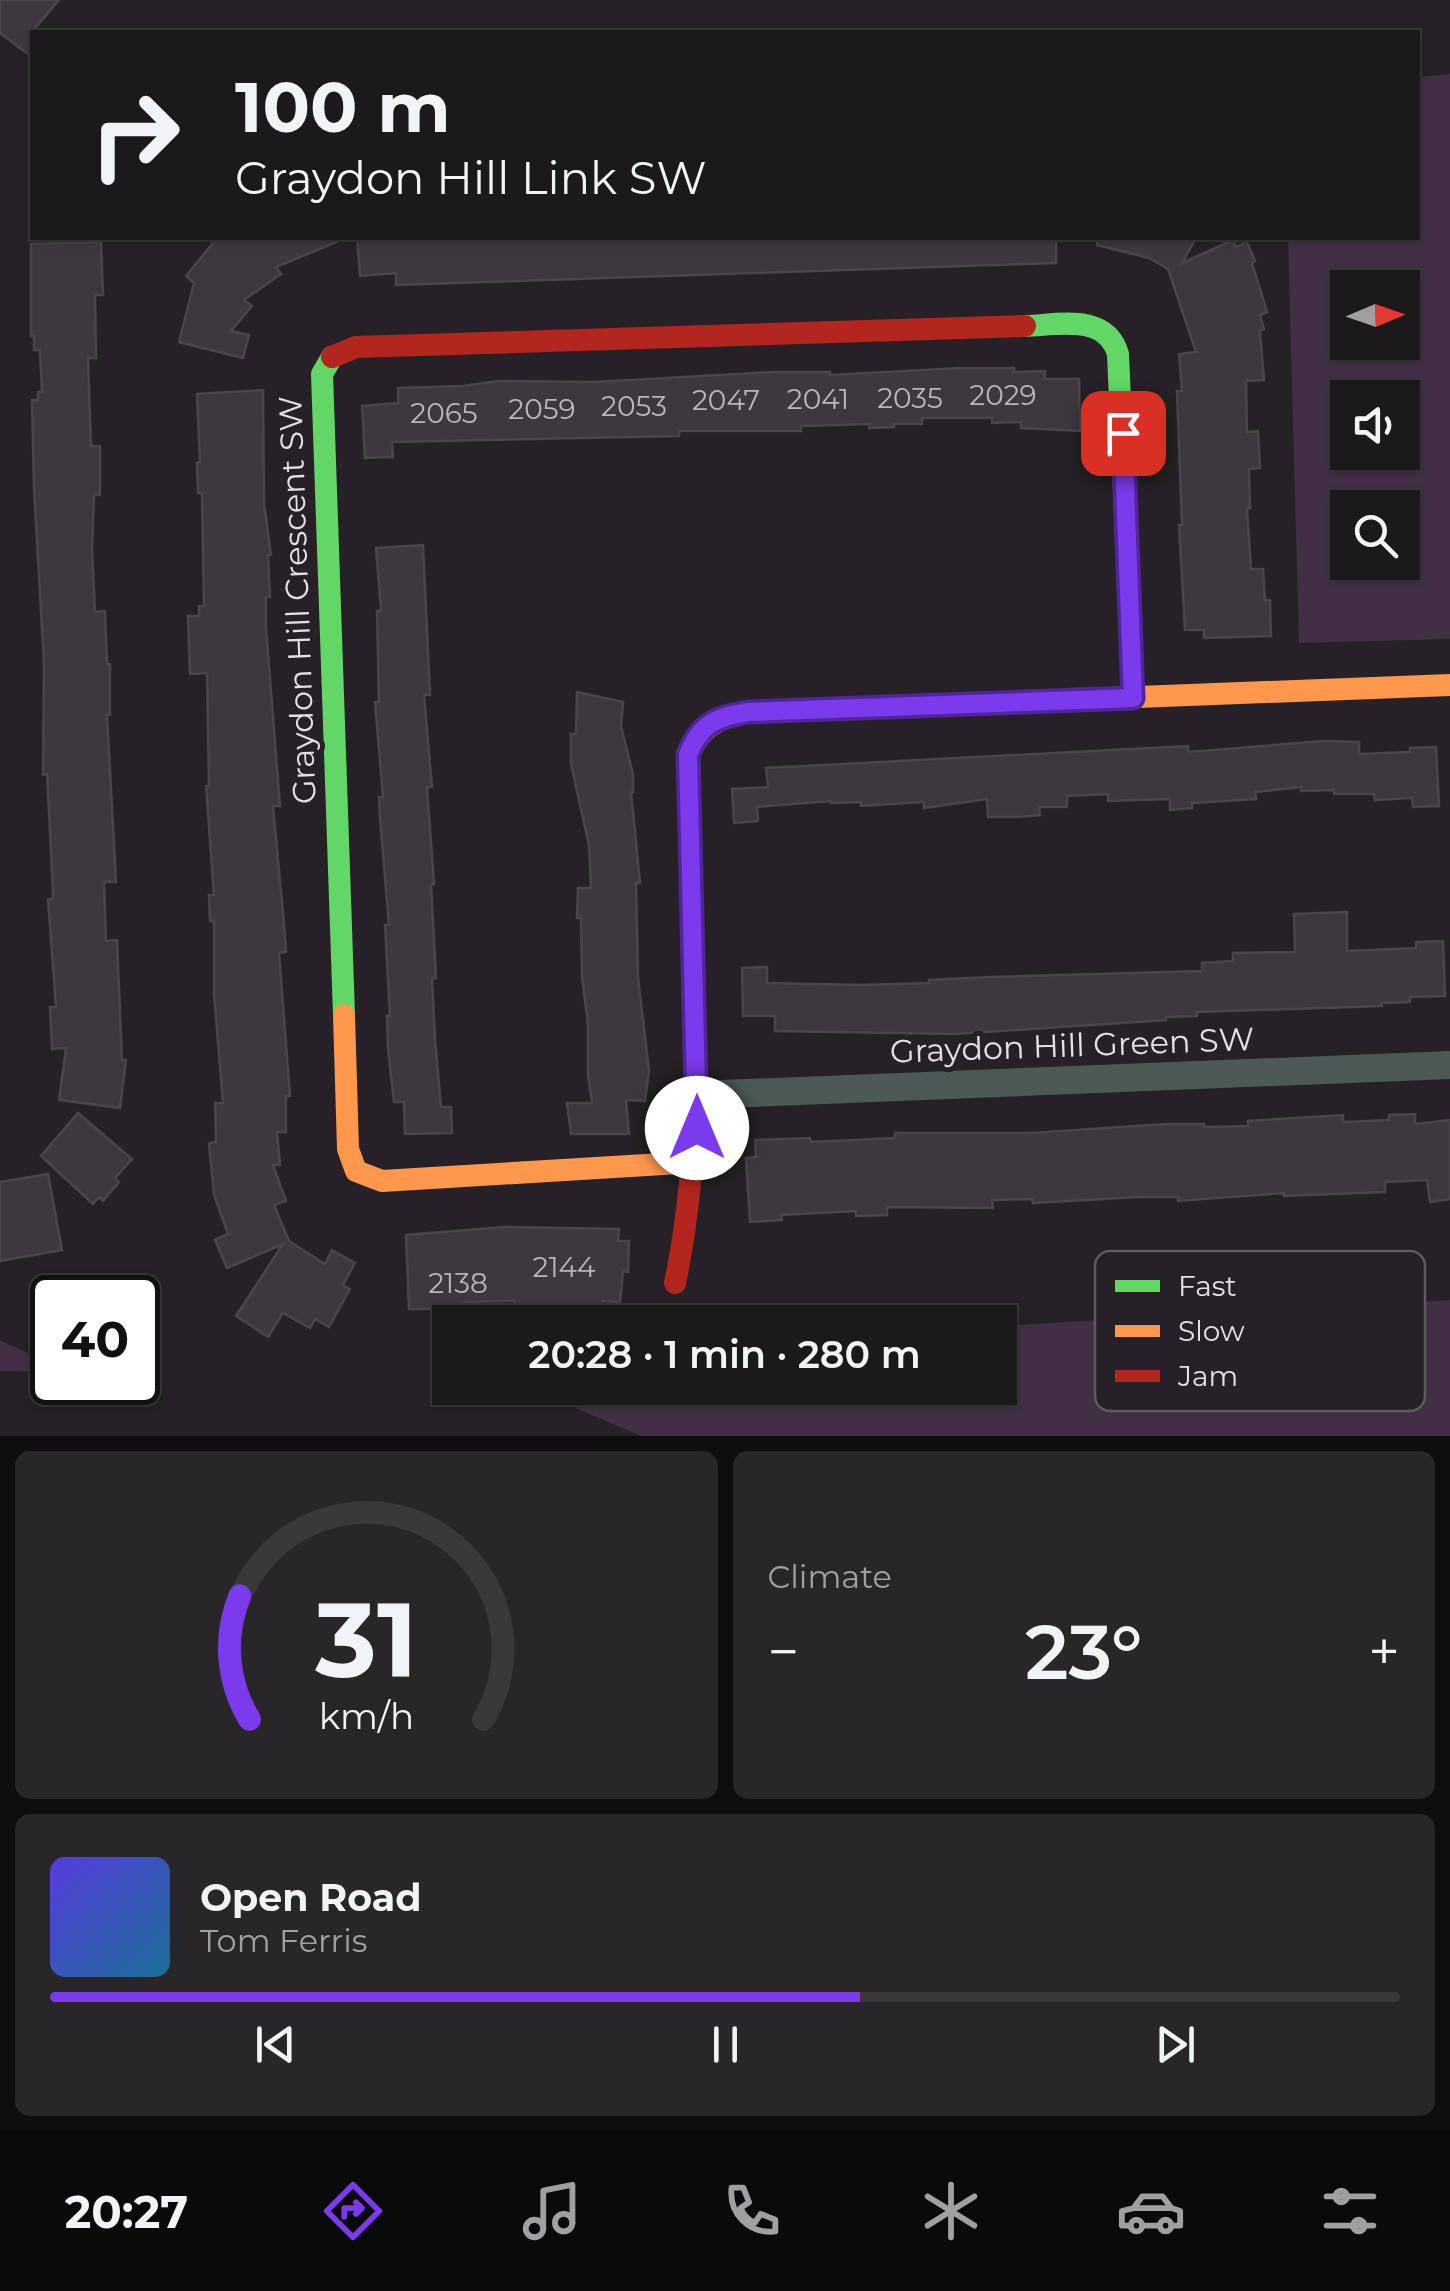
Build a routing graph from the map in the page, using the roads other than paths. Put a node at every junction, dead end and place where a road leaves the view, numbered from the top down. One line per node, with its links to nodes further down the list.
1 (1450, 686): 2 (street)
2 (1133, 698): 4 (street); 5 (street, Graydon Hill Crescent SW)
3 (1450, 1064): 4 (street, Graydon Hill Green SW)
4 (698, 1095): 5 (street)
5 (696, 1162): 6 (street)
6 (676, 1284)

